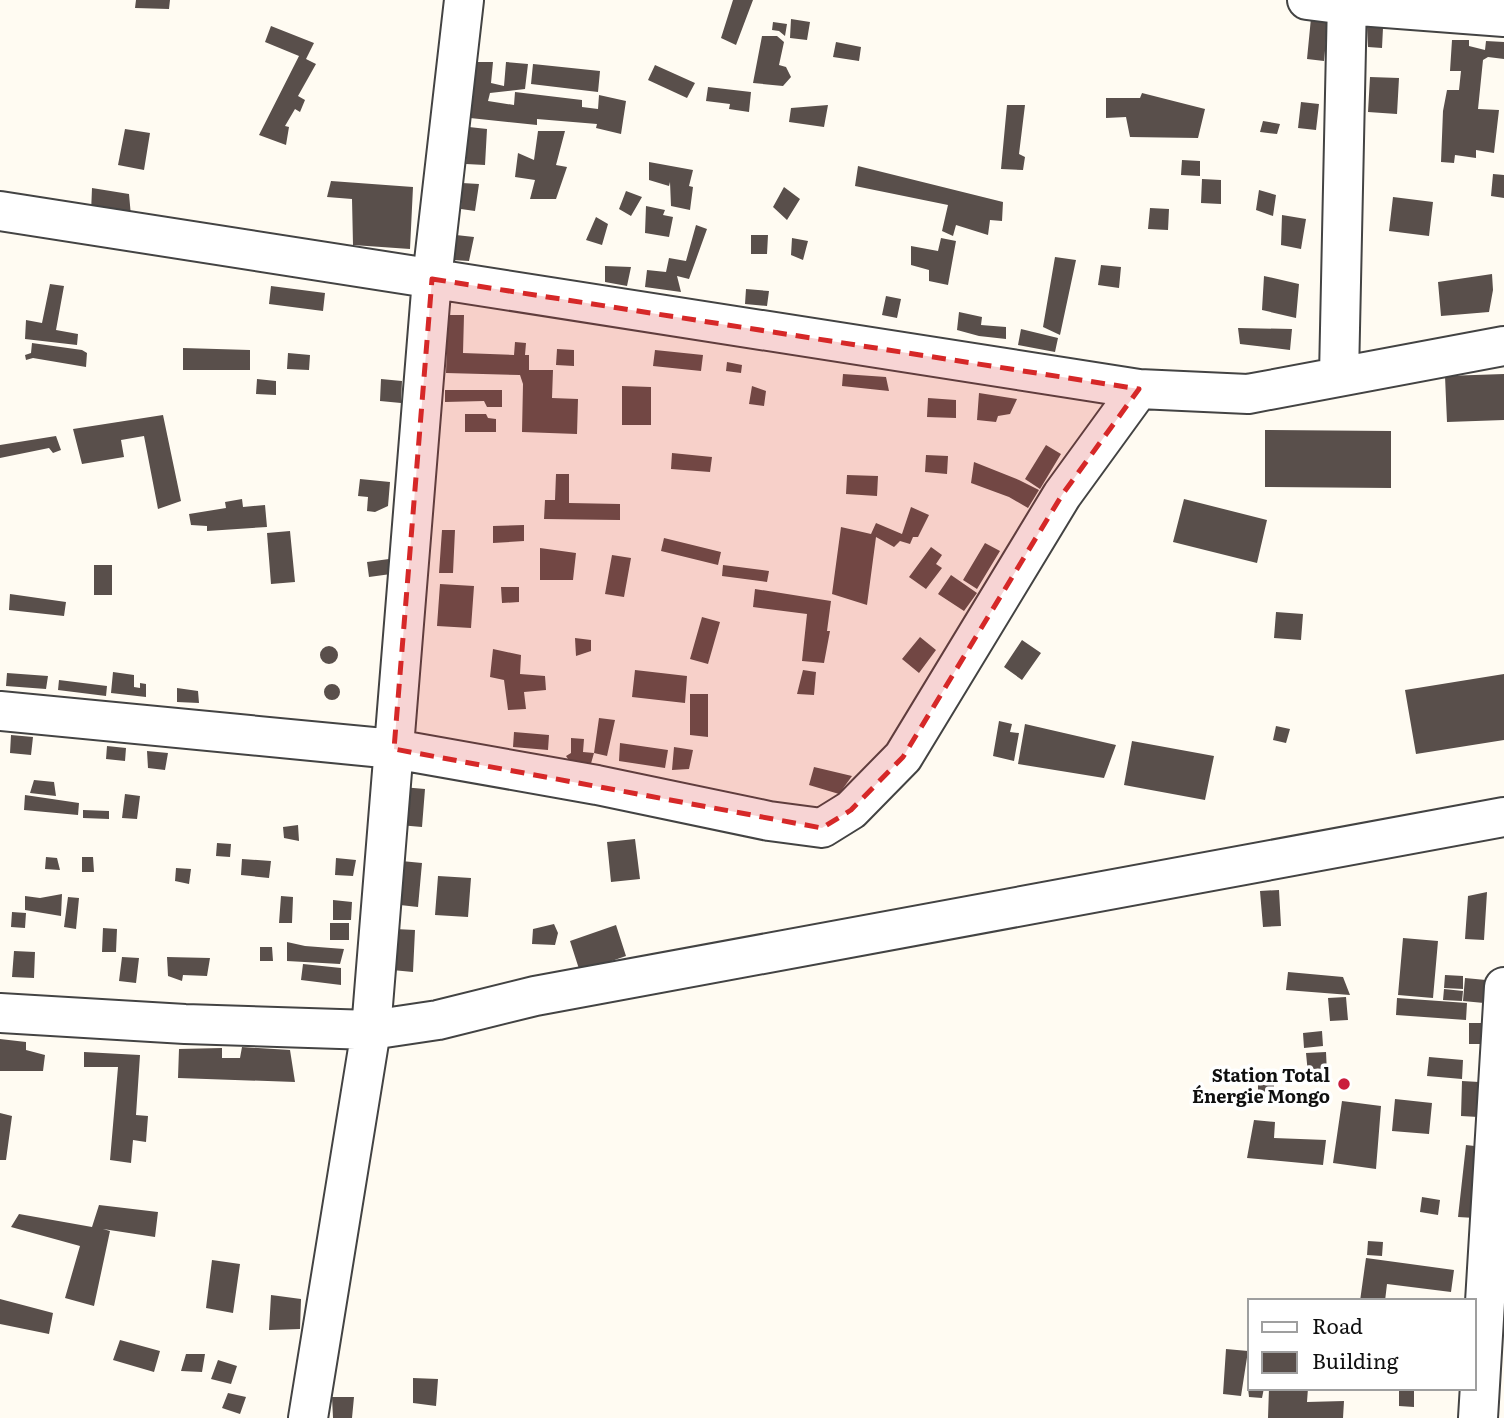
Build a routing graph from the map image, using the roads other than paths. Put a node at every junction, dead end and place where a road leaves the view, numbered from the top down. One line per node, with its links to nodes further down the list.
1 (464, 0): 6 (street)
2 (1307, 0): 3 (street)
3 (1347, 3): 4 (street); 8 (street)
4 (1504, 17)
5 (0, 211): 6 (street)
6 (432, 279): 9 (street); 11 (street)
7 (1504, 346): 8 (street)
8 (1339, 376): 9 (street)
9 (1139, 389): 11 (street)
10 (0, 711): 11 (street)
11 (394, 749): 15 (street)
12 (1504, 817): 15 (street)
13 (1504, 987): 17 (street)
14 (0, 1013): 15 (street)
15 (371, 1030): 16 (street)
16 (308, 1418)
17 (1478, 1418)

